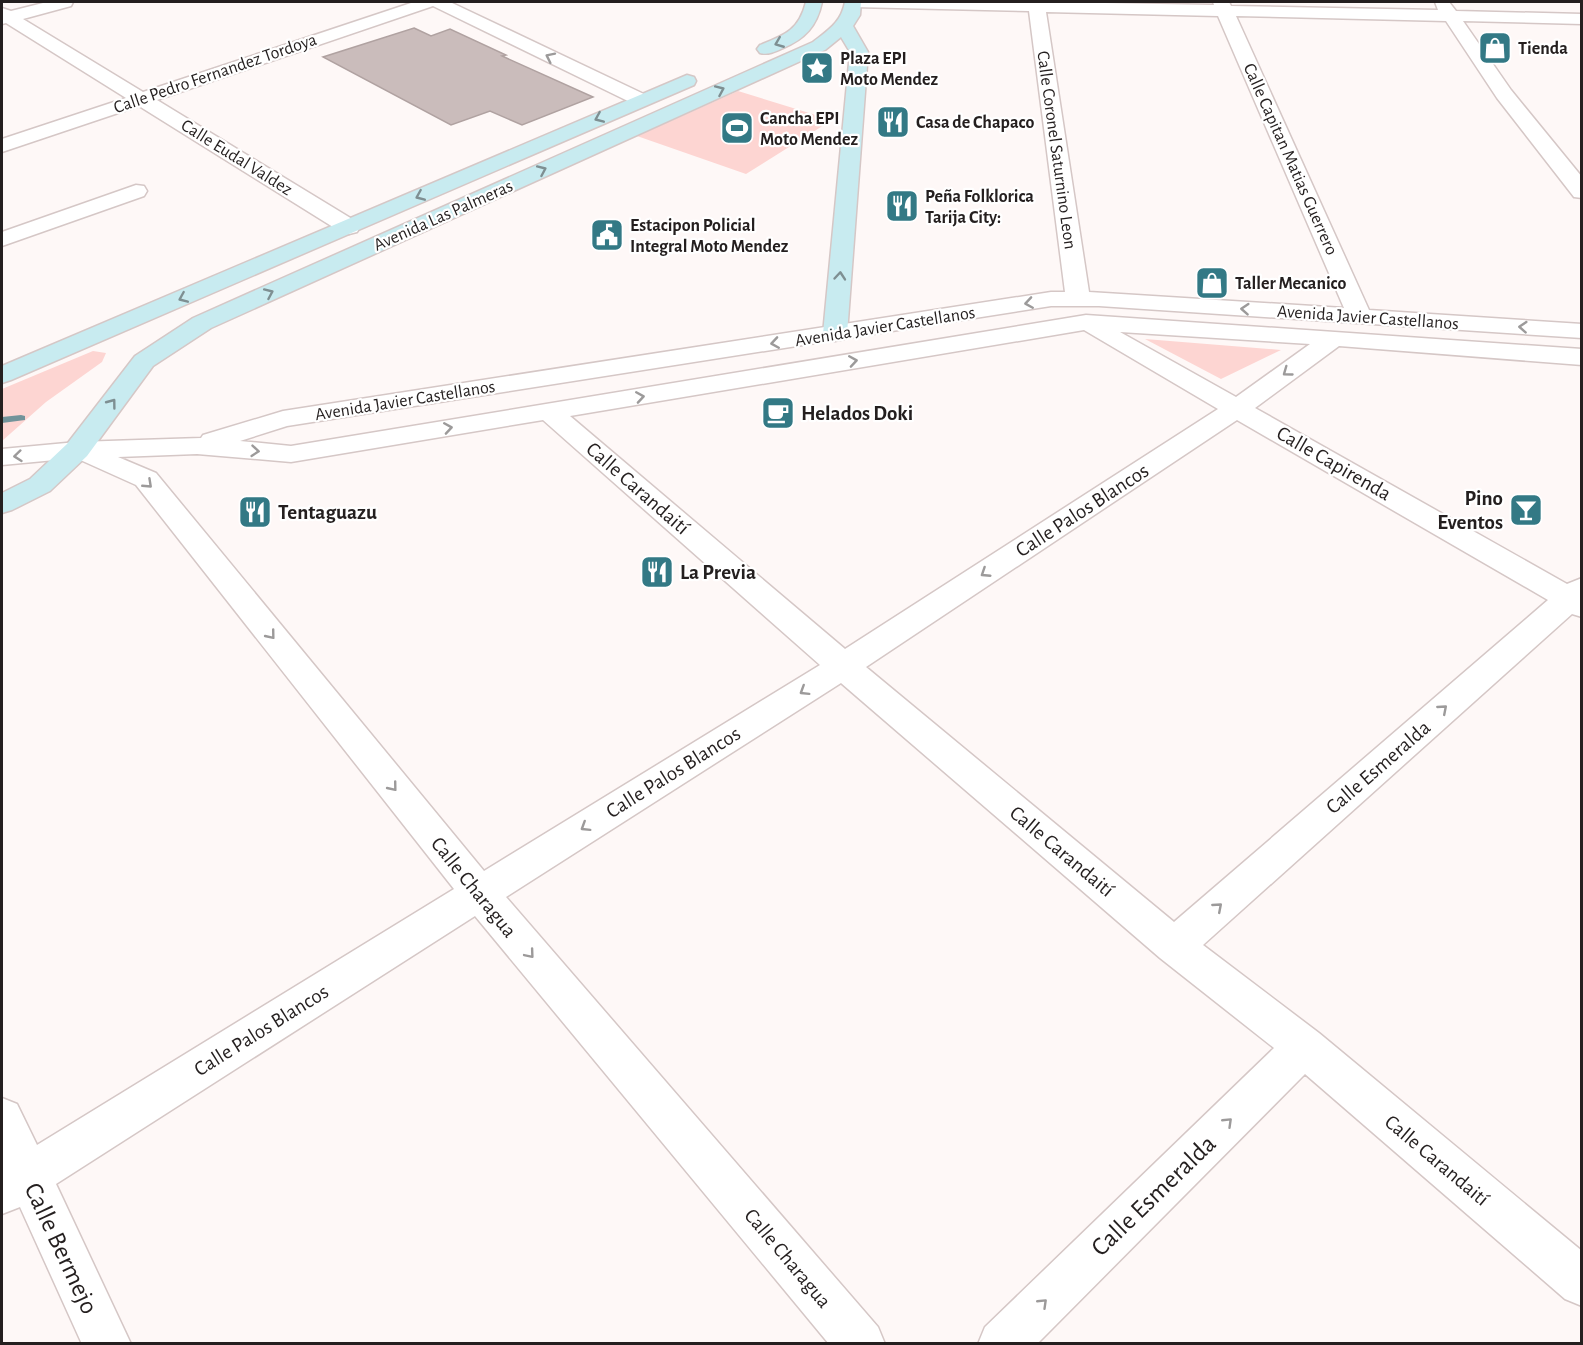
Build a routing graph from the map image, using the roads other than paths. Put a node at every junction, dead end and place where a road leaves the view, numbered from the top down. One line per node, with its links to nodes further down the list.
1 (65, 2): 9 (street)
2 (429, 2): 14 (street, Calle Pedro Fernandez Tordoya)
3 (437, 2): 15 (street, one-way to 3)
4 (814, 2): 12 (street, one-way to 12)
5 (853, 2): 6 (street); 11 (street)
6 (1036, 4): 7 (street); 21 (street, Calle Coronel Saturnino Leon)
7 (1223, 6): 8 (street); 22 (street, Calle Capitan Matias Guerrero)
8 (1446, 9): 10 (street); 17 (street)
9 (4, 16): 14 (street, Calle Eudal Valdez)
10 (1581, 19)
11 (844, 26): 25 (street, one-way to 11); 27 (street, Avenida Las Palmeras, one-way to 11)
12 (728, 64)
13 (706, 73): 15 (street, Avenida Las Palmeras)
14 (142, 98): 16 (street, Calle Pedro Fernandez Tordoya); 19 (street, Calle Eudal Valdez)
15 (641, 100): 19 (street, Avenida Las Palmeras, one-way to 19)
16 (2, 146)
17 (1580, 187)
18 (136, 191): 20 (street)
19 (349, 227): 23 (street, Avenida Las Palmeras, one-way to 23)
20 (2, 239)
21 (1082, 310): 22 (street, Avenida Javier Castellanos); 25 (street, Avenida Javier Castellanos, one-way to 25); 29 (street, Calle Capirenda); 30 (street, Avenida Javier Castellanos, one-way to 21)
22 (1347, 327): 24 (street, Avenida Javier Castellanos, one-way to 22); 26 (street, Avenida Javier Castellanos); 29 (street, Calle Palos Blancos, one-way to 29)
23 (105, 331): 27 (street); 28 (street)
24 (1581, 331)
25 (835, 334): 31 (street, Avenida Javier Castellanos, one-way to 31)
26 (1581, 357)
27 (144, 361): 32 (street, Avenida Las Palmeras, one-way to 27)
28 (2, 375)
29 (1238, 408): 35 (street, Calle Capirenda); 36 (street, Calle Palos Blancos, one-way to 36)
30 (550, 412): 31 (street, Avenida Javier Castellanos, one-way to 30); 36 (street, Calle Carandaití)
31 (197, 446): 32 (street, Avenida Javier Castellanos)
32 (77, 450): 33 (street, Avenida Javier Castellanos, one-way to 33); 34 (street, Avenida Las Palmeras); 37 (street, Calle Charagua, one-way to 37)
33 (2, 457)
34 (2, 504)
35 (1577, 598): 38 (street, Calle Esmeralda, one-way to 35)
36 (843, 666): 37 (street, Calle Palos Blancos, one-way to 37); 38 (street, Calle Carandaití)
37 (479, 893): 41 (street, Calle Palos Blancos); 44 (street, Calle Charagua, one-way to 44)
38 (1174, 946): 39 (street, Calle Carandaití)
39 (1304, 1047): 42 (street, Calle Carandaití); 45 (street, Calle Esmeralda, one-way to 39)
40 (2, 1119): 41 (street, Calle Bermejo)
41 (15, 1184): 43 (street, Calle Bermejo)
42 (1581, 1282)
43 (107, 1344)
44 (861, 1344)
45 (1002, 1344)

